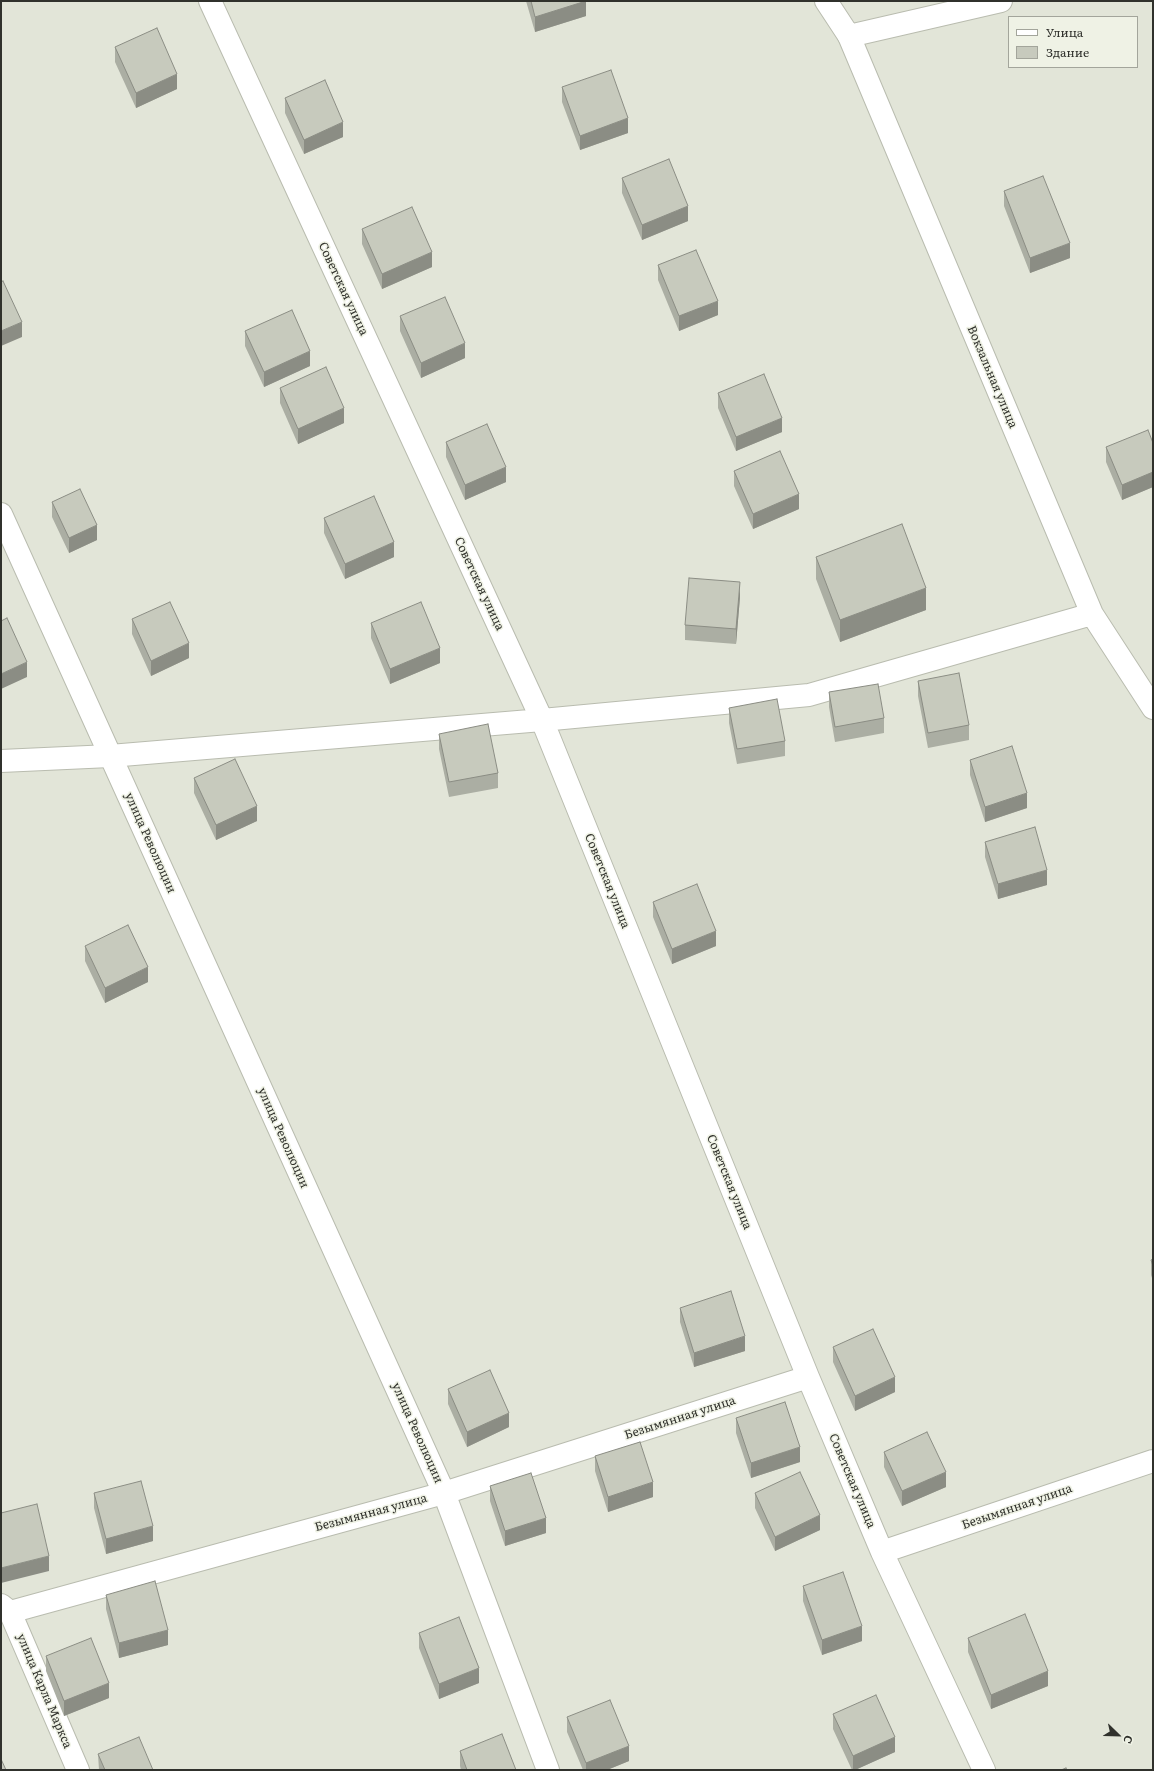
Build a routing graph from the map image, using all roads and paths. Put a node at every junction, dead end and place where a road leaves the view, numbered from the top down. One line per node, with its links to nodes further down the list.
1 (210, 1): 8 (street, Советская улица)
2 (826, 1): 4 (street, Вокзальная улица)
3 (1001, 1): 4 (street)
4 (849, 36): 6 (street, Вокзальная улица)
5 (1, 514): 9 (street, улица Революции)
6 (1092, 614): 7 (street, Вокзальная улица); 8 (street)
7 (1153, 708)
8 (542, 720): 9 (street); 11 (street, Советская улица)
9 (110, 756): 10 (street); 13 (street, улица Революции)
10 (1, 761)
11 (808, 1377): 13 (street, Безымянная улица); 14 (street, Советская улица)
12 (1153, 1461): 14 (street, Безымянная улица)
13 (444, 1492): 15 (street, Безымянная улица); 17 (street, улица Революции)
14 (882, 1552): 18 (street, Советская улица)
15 (5, 1608): 16 (street, улица Карла Маркса)
16 (78, 1770)
17 (548, 1770)
18 (984, 1770)

